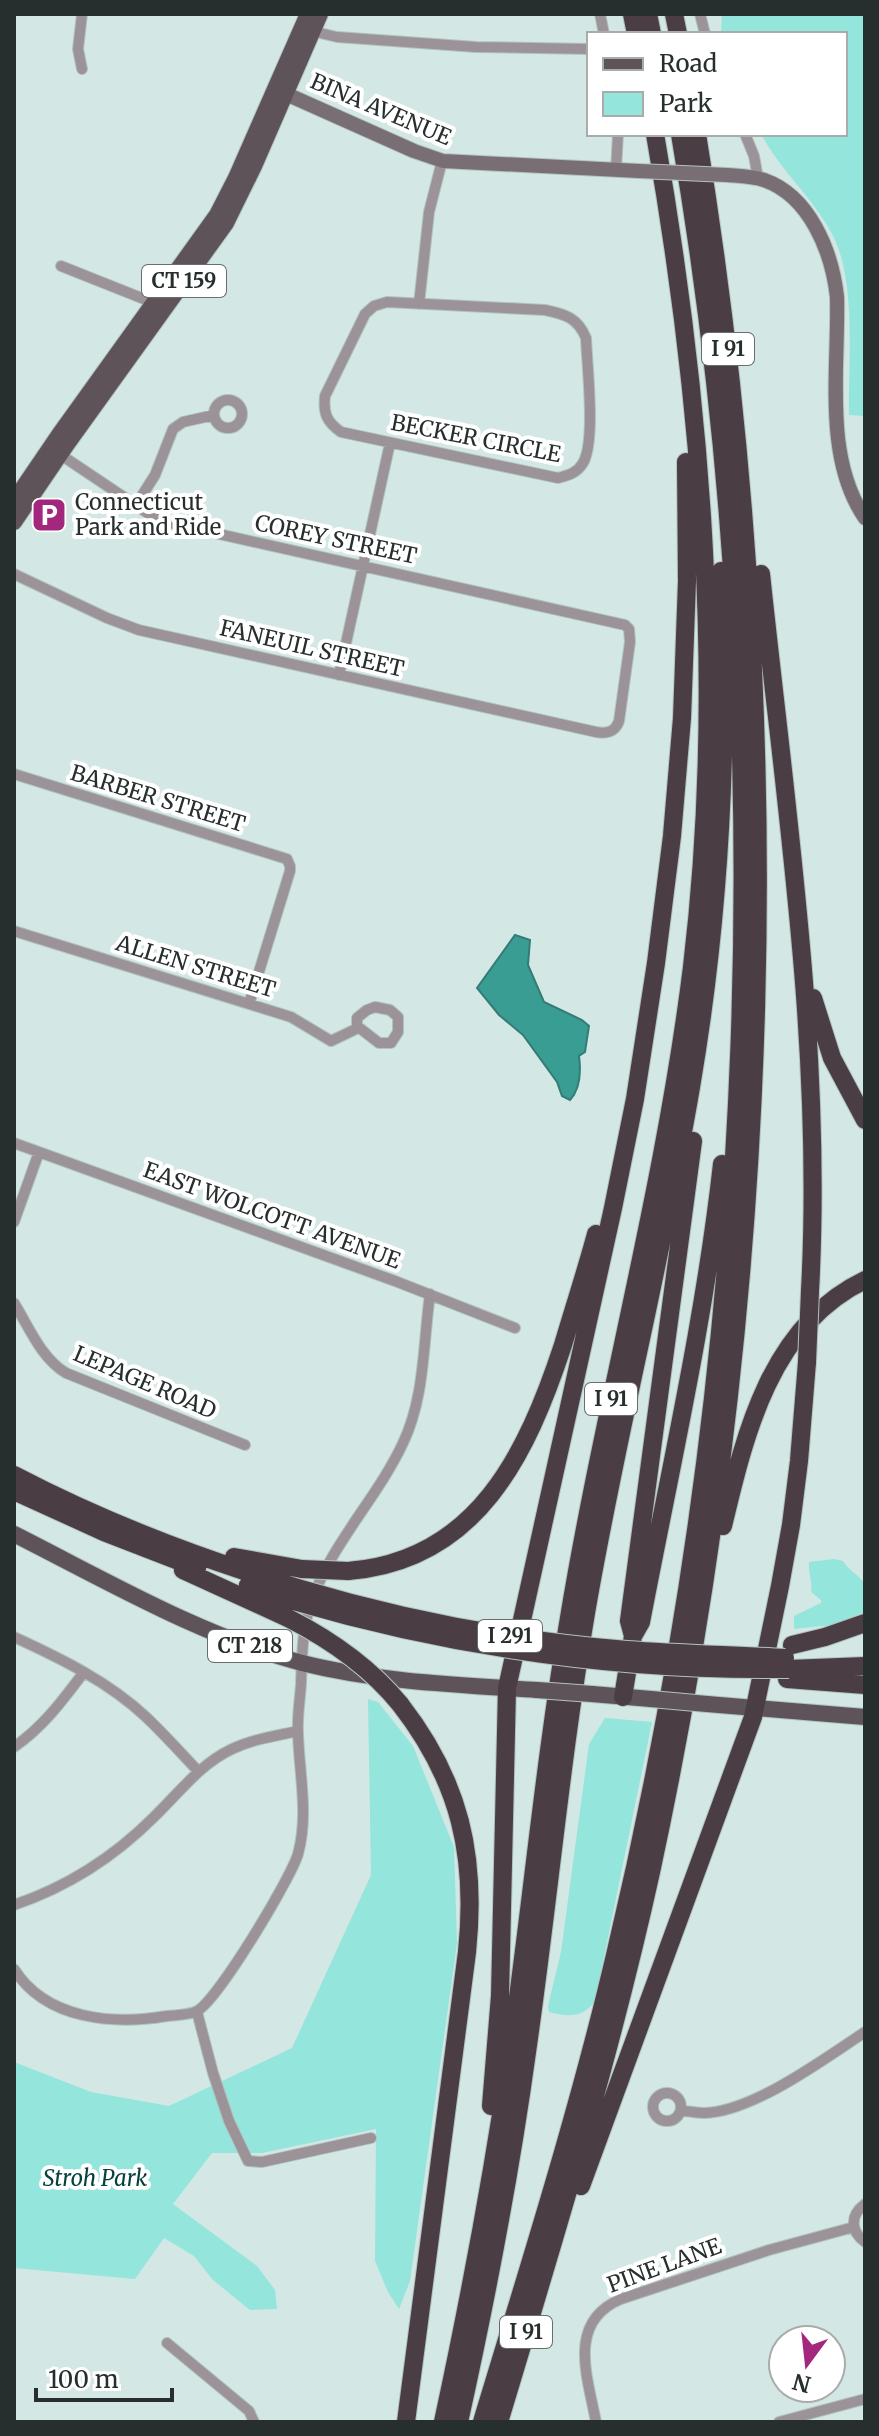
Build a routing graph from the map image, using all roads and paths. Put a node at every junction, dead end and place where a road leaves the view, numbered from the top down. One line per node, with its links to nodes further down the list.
1 (82, 14): 5 (street)
2 (320, 14): 3 (main road, CT 159)
3 (307, 25): 4 (street); 6 (main road, CT 159)
4 (587, 49)
5 (82, 69)
6 (281, 91): 13 (street, BINA AVENUE); 17 (main road, CT 159)
7 (618, 136): 14 (street)
8 (655, 136): 20 (highway, I 91)
9 (672, 136): 37 (highway)
10 (680, 136): 34 (highway)
11 (697, 136): 25 (highway, I 91)
12 (746, 136): 15 (street)
13 (442, 161): 14 (street, BINA AVENUE); 19 (street)
14 (616, 170): 15 (street, BINA AVENUE, bridge)
15 (758, 178): 27 (street)
16 (61, 266): 18 (street)
17 (188, 266): 18 (main road, CT 159); 23 (main road, CT 159)
18 (154, 303): 23 (main road, CT 159)
19 (419, 304): 22 (street, BECKER CIRCLE); 22 (street, BECKER CIRCLE)
20 (690, 371): 40 (highway); 79 (highway, I 91)
21 (214, 415): 26 (street)
22 (390, 443): 29 (street)
23 (54, 451): 24 (main road, CT 159); 26 (street, COREY STREET); 28 (main road, CT 159)
24 (14, 501)
25 (743, 502): 35 (highway); 54 (highway, I 91)
26 (136, 505): 29 (street, COREY STREET)
27 (865, 518)
28 (14, 522)
29 (364, 566): 31 (street); 32 (street, COREY STREET)
30 (14, 574): 31 (street, FANEUIL STREET)
31 (339, 675): 32 (street, FANEUIL STREET)
32 (610, 732)
33 (14, 774): 38 (street, BARBER STREET)
34 (743, 899): 57 (highway); 89 (highway)
35 (797, 925): 41 (highway); 67 (highway, bridge)
36 (14, 931): 38 (street, ALLEN STREET)
37 (706, 979): 57 (highway); 88 (highway)
38 (249, 1004): 39 (street, ALLEN STREET)
39 (358, 1028): 39 (street)
40 (636, 1081): 55 (highway, bridge); 65 (highway)
41 (865, 1120)
42 (14, 1143): 43 (street, EAST WOLCOTT AVENUE)
43 (39, 1152): 44 (street); 46 (street, EAST WOLCOTT AVENUE)
44 (14, 1222)
45 (865, 1280): 54 (highway)
46 (430, 1294): 48 (street, EAST WOLCOTT AVENUE); 60 (street)
47 (14, 1303): 49 (street, LEPAGE ROAD)
48 (515, 1328)
49 (245, 1445)
50 (14, 1475): 52 (highway, I 291)
51 (14, 1491): 52 (highway, I 291)
52 (96, 1522): 55 (highway, I 291); 55 (highway)
53 (14, 1534): 60 (main road, CT 218)
54 (703, 1585): 81 (highway, I 91)
55 (296, 1594): 61 (highway, I 291, bridge); 61 (highway, I 291, bridge); 86 (highway, bridge)
56 (865, 1623): 61 (highway)
57 (633, 1636): 66 (highway)
58 (14, 1637): 63 (street)
59 (865, 1655): 61 (highway)
60 (302, 1663): 65 (main road, CT 218); 69 (street)
61 (789, 1663): 62 (highway); 64 (highway)
62 (865, 1666)
63 (84, 1672): 70 (street); 71 (street)
64 (865, 1685)
65 (507, 1688): 66 (main road, CT 218, bridge); 79 (highway)
66 (623, 1697): 67 (main road, CT 218, bridge)
67 (755, 1708): 68 (main road, CT 218); 81 (highway)
68 (865, 1717)
69 (298, 1731): 71 (street); 74 (street)
70 (14, 1747)
71 (198, 1771): 72 (street)
72 (14, 1905)
73 (14, 1969): 74 (street)
74 (197, 2012): 77 (street)
75 (865, 2032): 76 (street)
76 (681, 2111)
77 (371, 2138)
78 (865, 2204): 80 (street)
79 (485, 2209): 87 (highway, I 91)
80 (854, 2227): 82 (street); 91 (street, PINE LANE)
81 (553, 2242): 90 (highway, I 91)
82 (865, 2242)
83 (167, 2343): 85 (street)
84 (865, 2399): 92 (street)
85 (254, 2422)
86 (406, 2422)
87 (443, 2422)
88 (459, 2422)
89 (482, 2422)
90 (499, 2422)
91 (596, 2422)
92 (779, 2422)

